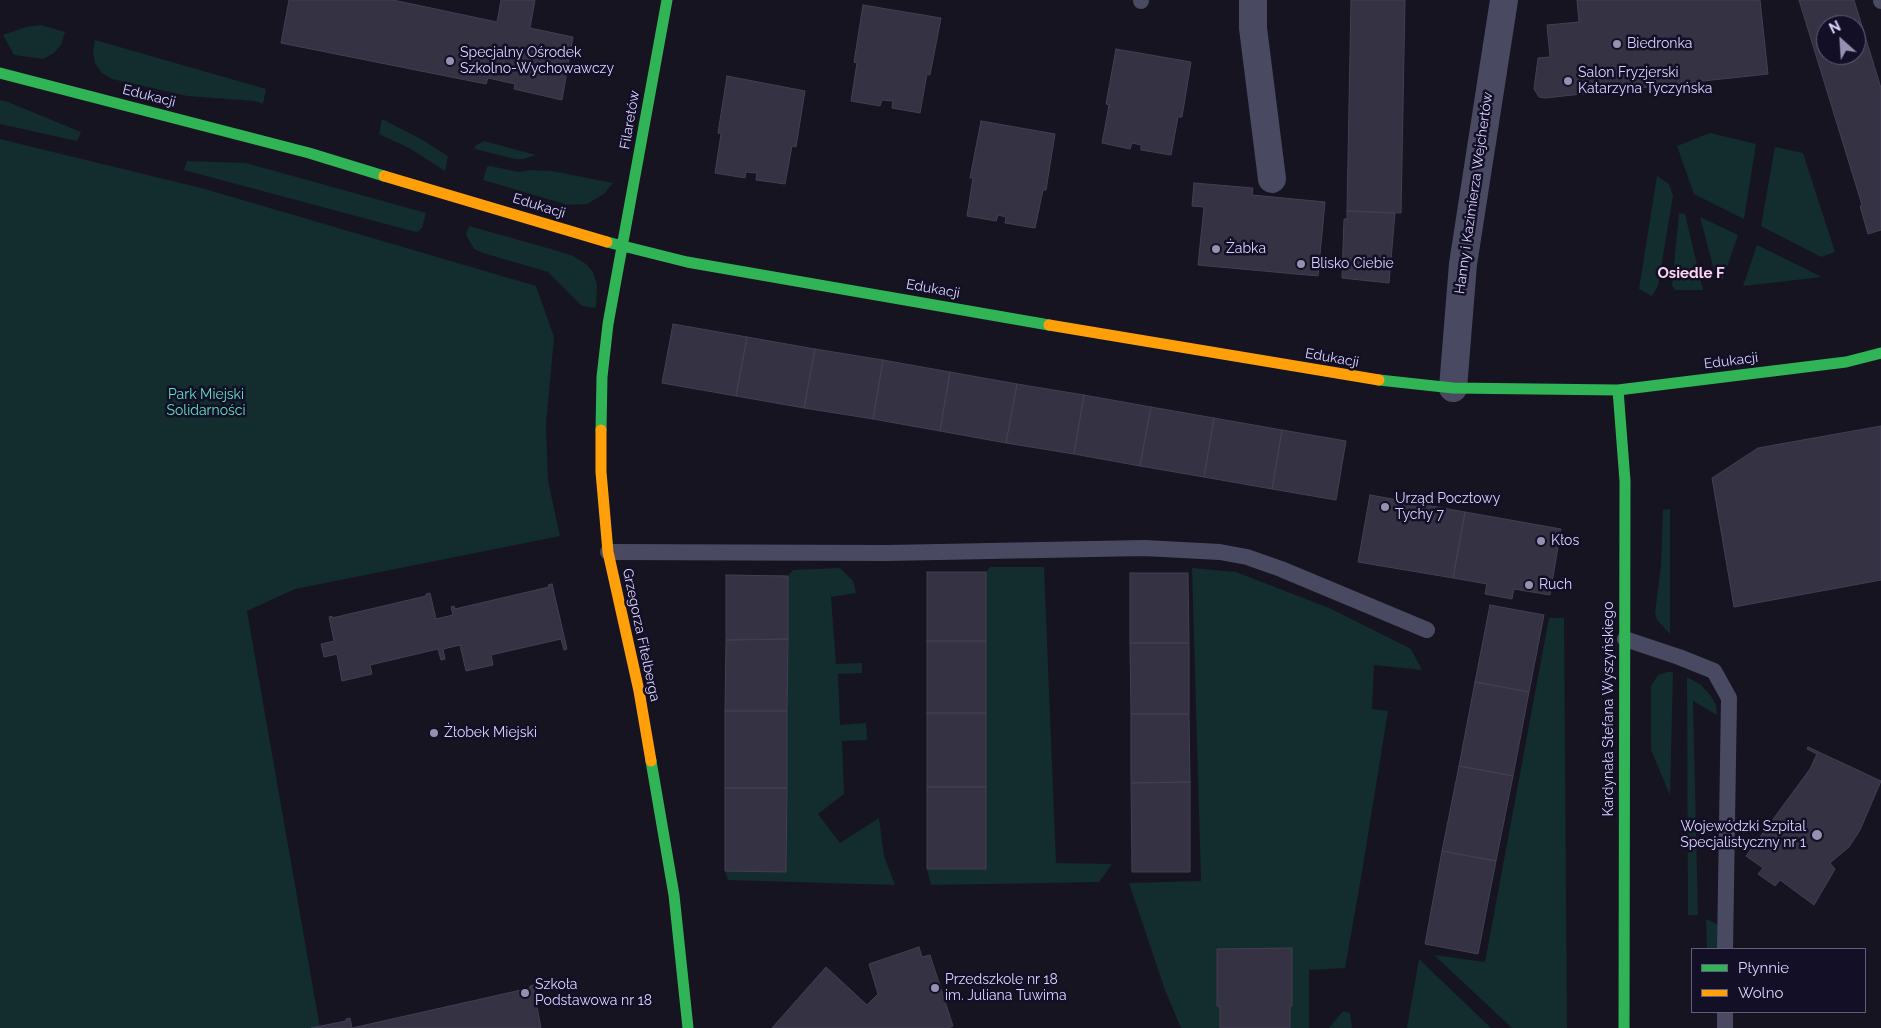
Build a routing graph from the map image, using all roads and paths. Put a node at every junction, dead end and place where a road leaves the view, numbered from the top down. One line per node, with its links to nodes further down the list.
1 (667, 0): 6 (street, Filaretów)
2 (1253, 0): 5 (street)
3 (1504, 0): 8 (street, Hanny i Kazimierza Wejchertów)
4 (0, 73): 6 (street, Edukacji)
5 (1272, 179)
6 (621, 246): 8 (street, Edukacji); 10 (street, Grzegorza Fitelberga)
7 (1881, 354): 9 (street, Edukacji)
8 (1453, 388): 9 (street, Edukacji)
9 (1618, 390): 12 (street, Kardynała Stefana Wyszyńskiego)
10 (608, 552): 11 (lane); 15 (street, Grzegorza Fitelberga)
11 (1427, 630)
12 (1625, 639): 13 (lane); 16 (street, Kardynała Stefana Wyszyńskiego)
13 (1726, 948)
14 (1725, 1013): 17 (lane)
15 (688, 1028)
16 (1624, 1028)
17 (1725, 1028)

